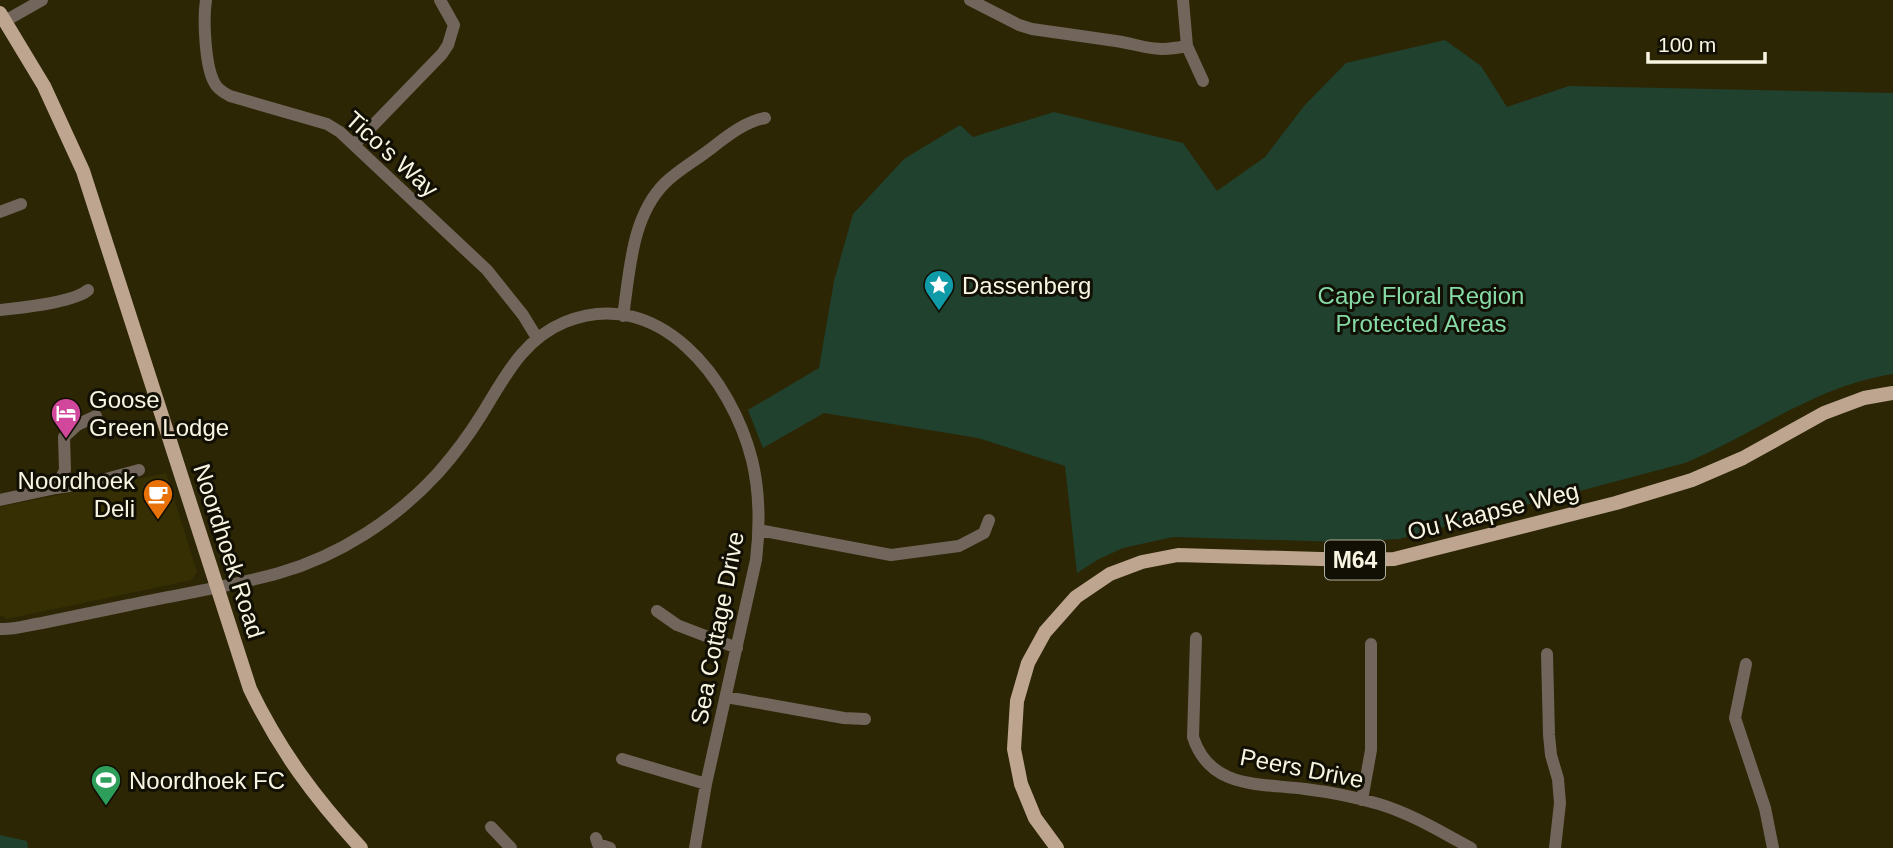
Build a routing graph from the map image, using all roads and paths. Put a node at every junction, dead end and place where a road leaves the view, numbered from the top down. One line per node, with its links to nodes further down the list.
1 (42, 0): 6 (street)
2 (206, 0): 10 (street, Tico's Way)
3 (440, 0): 10 (street)
4 (970, 0): 7 (street)
5 (1183, 0): 7 (street)
6 (3, 17): 24 (main road, Noordhoek Road)
7 (1187, 46): 8 (street)
8 (1203, 81)
9 (765, 118): 15 (street)
10 (354, 145): 16 (street, Tico's Way)
11 (21, 204): 12 (street)
12 (0, 212)
13 (88, 290): 14 (street)
14 (0, 310)
15 (623, 316): 16 (street, Sea Cottage Drive); 23 (street, Sea Cottage Drive)
16 (537, 338): 24 (street, Sea Cottage Drive)
17 (1893, 393): 43 (main road, Ou Kaapse Weg / M64)
18 (96, 416): 20 (street)
19 (139, 470): 20 (street)
20 (56, 488): 21 (street)
21 (0, 500)
22 (989, 520): 23 (street)
23 (760, 530): 29 (street, Sea Cottage Drive)
24 (217, 588): 26 (street, Sea Cottage Drive); 39 (main road, Noordhoek Road)
25 (657, 611): 29 (street)
26 (0, 629)
27 (1196, 638): 36 (street, Peers Drive)
28 (1371, 644): 36 (street)
29 (737, 648): 32 (street, Sea Cottage Drive)
30 (1547, 654): 45 (street)
31 (1746, 664): 46 (street)
32 (726, 697): 33 (street); 35 (street, Sea Cottage Drive)
33 (864, 719)
34 (622, 759): 35 (street)
35 (706, 784): 42 (street, Sea Cottage Drive)
36 (1362, 800): 44 (street, Peers Drive)
37 (491, 827): 40 (street)
38 (596, 838): 41 (street)
39 (361, 848)
40 (511, 848)
41 (610, 848)
42 (695, 848)
43 (1056, 848)
44 (1471, 848)
45 (1555, 848)
46 (1773, 848)

